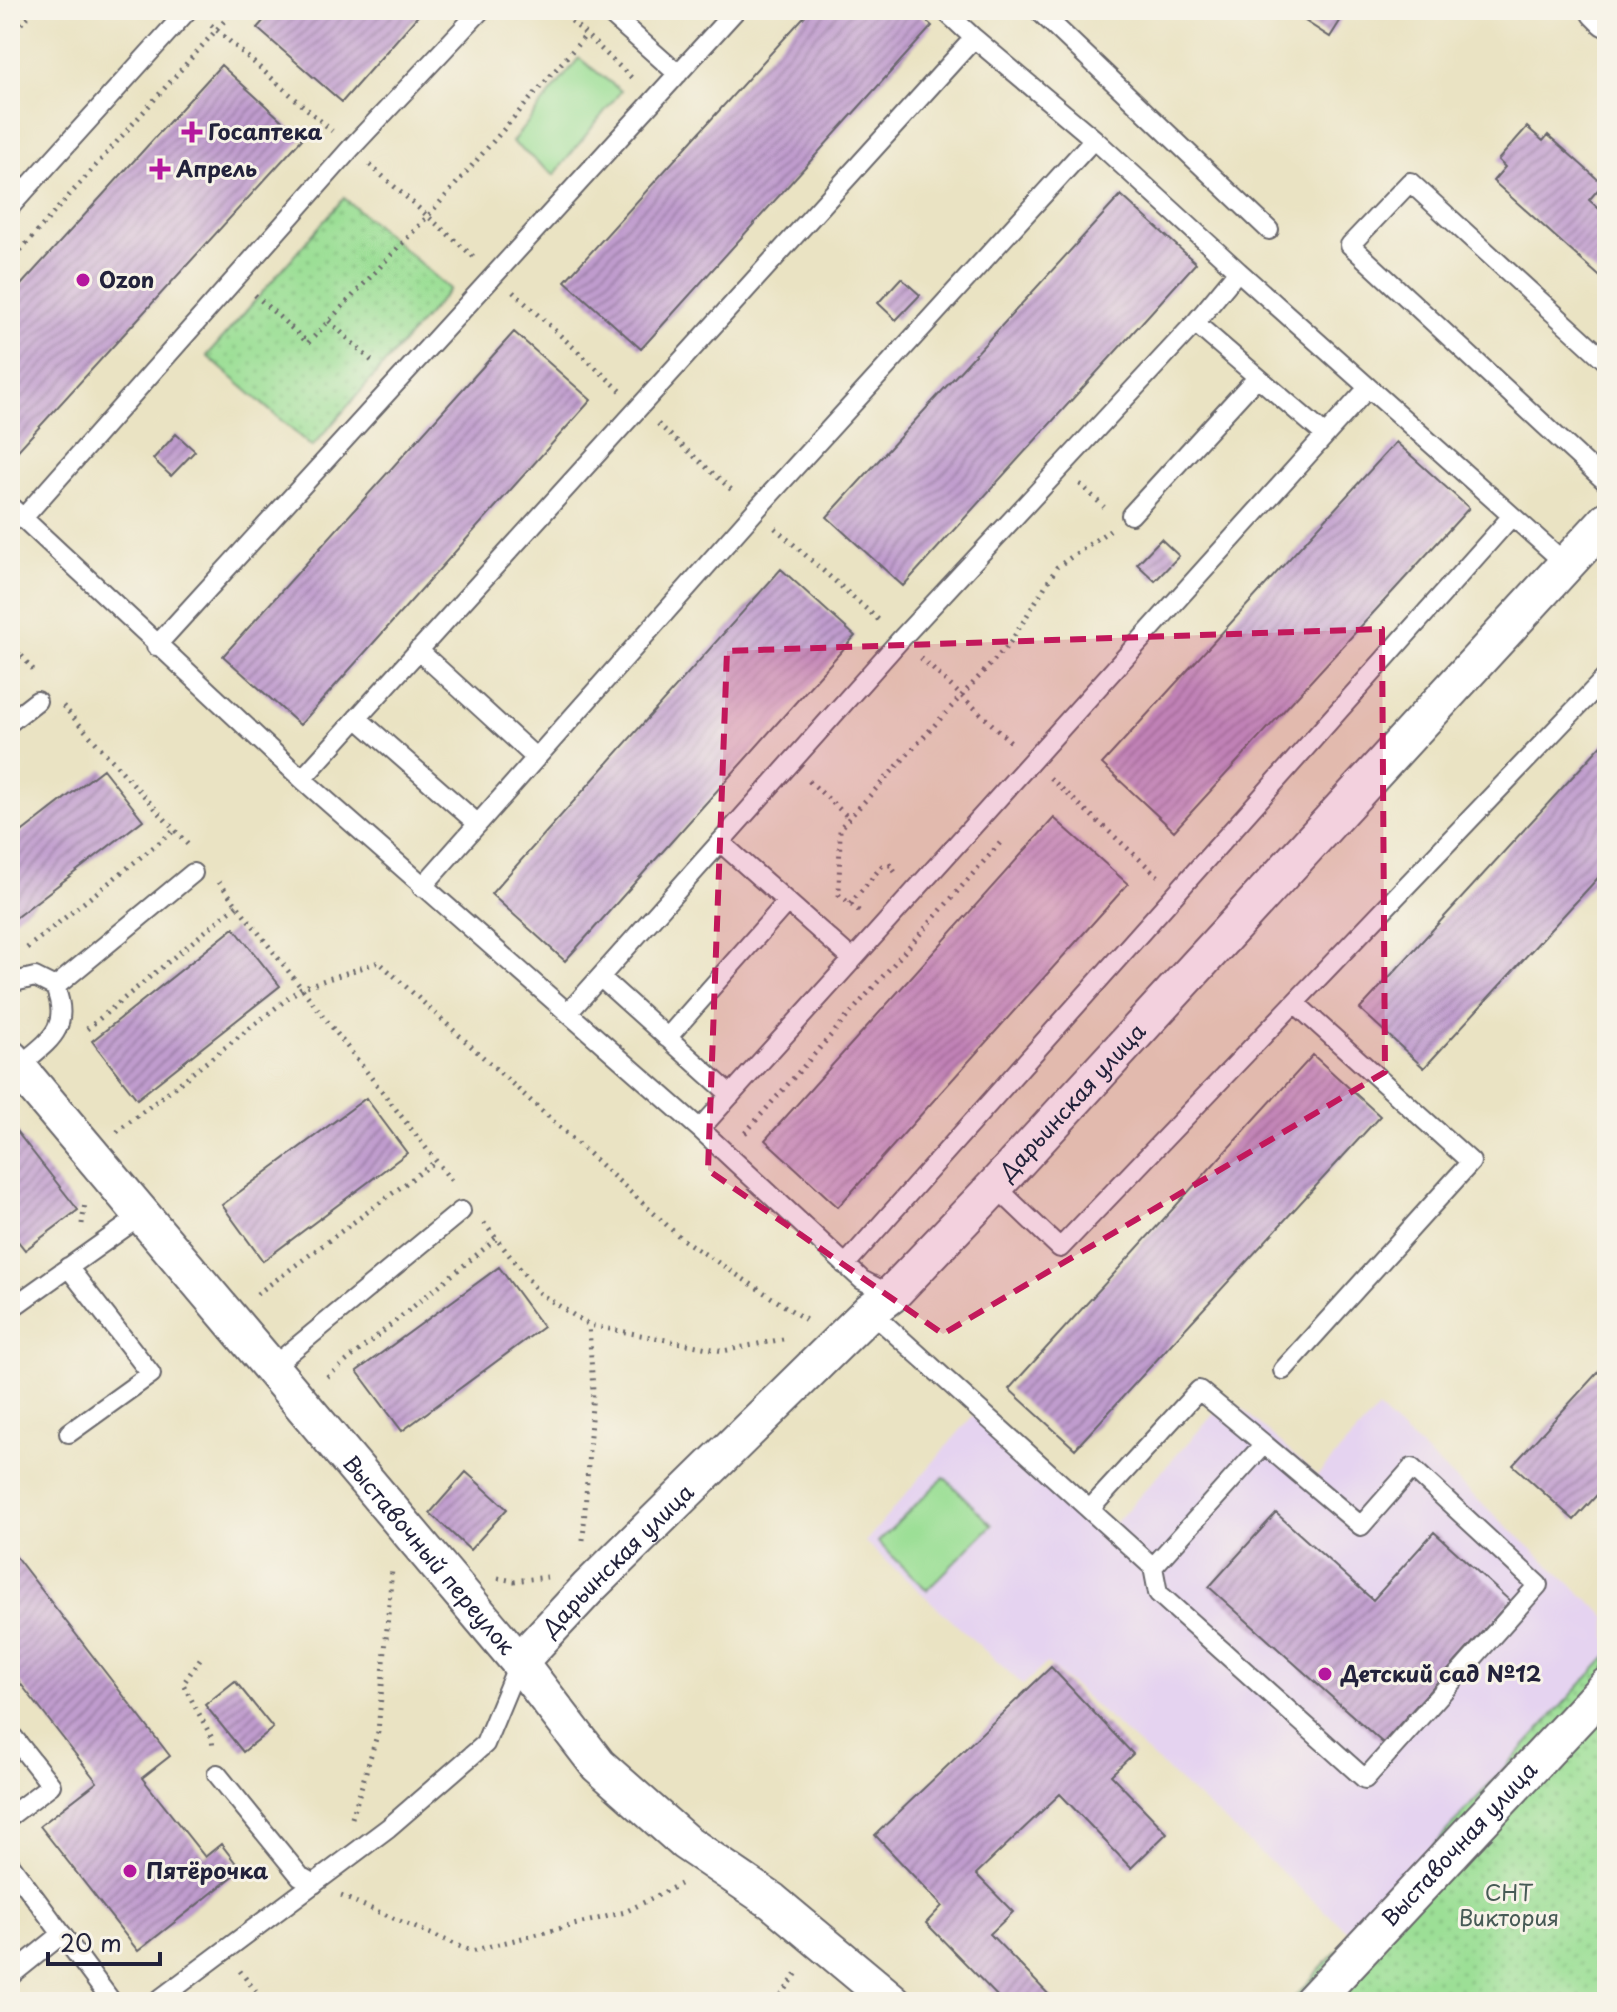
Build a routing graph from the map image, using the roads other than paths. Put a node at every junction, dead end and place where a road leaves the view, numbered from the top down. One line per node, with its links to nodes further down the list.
1 (188, 10): 12 (lane)
2 (481, 10): 21 (lane)
3 (606, 10): 10 (lane)
4 (736, 10): 10 (lane)
5 (944, 10): 9 (lane)
6 (1038, 10): 13 (lane)
7 (1599, 10): 8 (street)
8 (1607, 18)
9 (974, 38): 11 (lane); 27 (lane)
10 (678, 74): 26 (lane)
11 (1094, 139): 14 (lane); 32 (lane)
12 (10, 207)
13 (1269, 230)
14 (1238, 271): 15 (lane); 18 (lane)
15 (1195, 323): 17 (lane); 35 (lane)
16 (1607, 362): 20 (lane)
17 (1257, 377): 19 (lane); 23 (lane)
18 (1367, 389): 19 (lane); 22 (lane)
19 (1325, 435): 39 (lane)
20 (1607, 483)
21 (17, 512): 26 (lane)
22 (1512, 516): 25 (lane); 52 (lane)
23 (1126, 519)
24 (1603, 531): 25 (street, Дарьинская улица)
25 (1566, 564): 49 (street, Дарьинская улица)
26 (156, 646): 33 (lane)
27 (418, 650): 30 (lane); 32 (lane)
28 (1607, 676): 43 (lane)
29 (37, 701): 31 (lane)
30 (357, 718): 33 (lane); 34 (lane)
31 (10, 722)
32 (536, 758): 34 (lane)
33 (302, 779): 37 (lane)
34 (478, 824): 37 (lane)
35 (720, 842): 38 (lane); 40 (lane)
36 (202, 873): 42 (lane)
37 (422, 887): 44 (lane)
38 (787, 902): 39 (lane); 45 (lane)
39 (852, 959): 47 (lane)
40 (600, 977): 44 (lane); 45 (lane)
41 (10, 983): 42 (lane)
42 (55, 987): 46 (lane)
43 (1295, 1003): 49 (lane); 57 (lane)
44 (568, 1013): 48 (lane)
45 (667, 1038): 47 (lane)
46 (14, 1062): 51 (street, Выставочный переулок)
47 (731, 1095): 48 (lane)
48 (700, 1129): 52 (lane)
49 (995, 1186): 55 (street, Дарьинская улица)
50 (467, 1207): 56 (lane)
51 (142, 1215): 53 (lane); 56 (street, Выставочный переулок)
52 (845, 1265): 55 (lane)
53 (68, 1267): 54 (lane); 58 (lane)
54 (10, 1309)
55 (874, 1310): 60 (lane); 62 (street, Дарьинская улица)
56 (271, 1368): 62 (street, Выставочный переулок)
57 (1283, 1370)
58 (69, 1433)
59 (1264, 1444): 60 (lane); 61 (lane); 61 (lane)
60 (1090, 1509): 61 (lane)
61 (1153, 1567)
62 (519, 1662): 68 (lane); 73 (street, Выставочный переулок)
63 (1607, 1686): 74 (street, Выставочная улица)
64 (10, 1733): 66 (lane)
65 (217, 1774): 68 (lane)
66 (10, 1816)
67 (10, 1864): 69 (lane)
68 (314, 1884): 72 (lane)
69 (62, 1934): 70 (lane); 71 (lane)
70 (10, 1976)
71 (112, 2002)
72 (156, 2002)
73 (893, 2002)
74 (1312, 2002)

